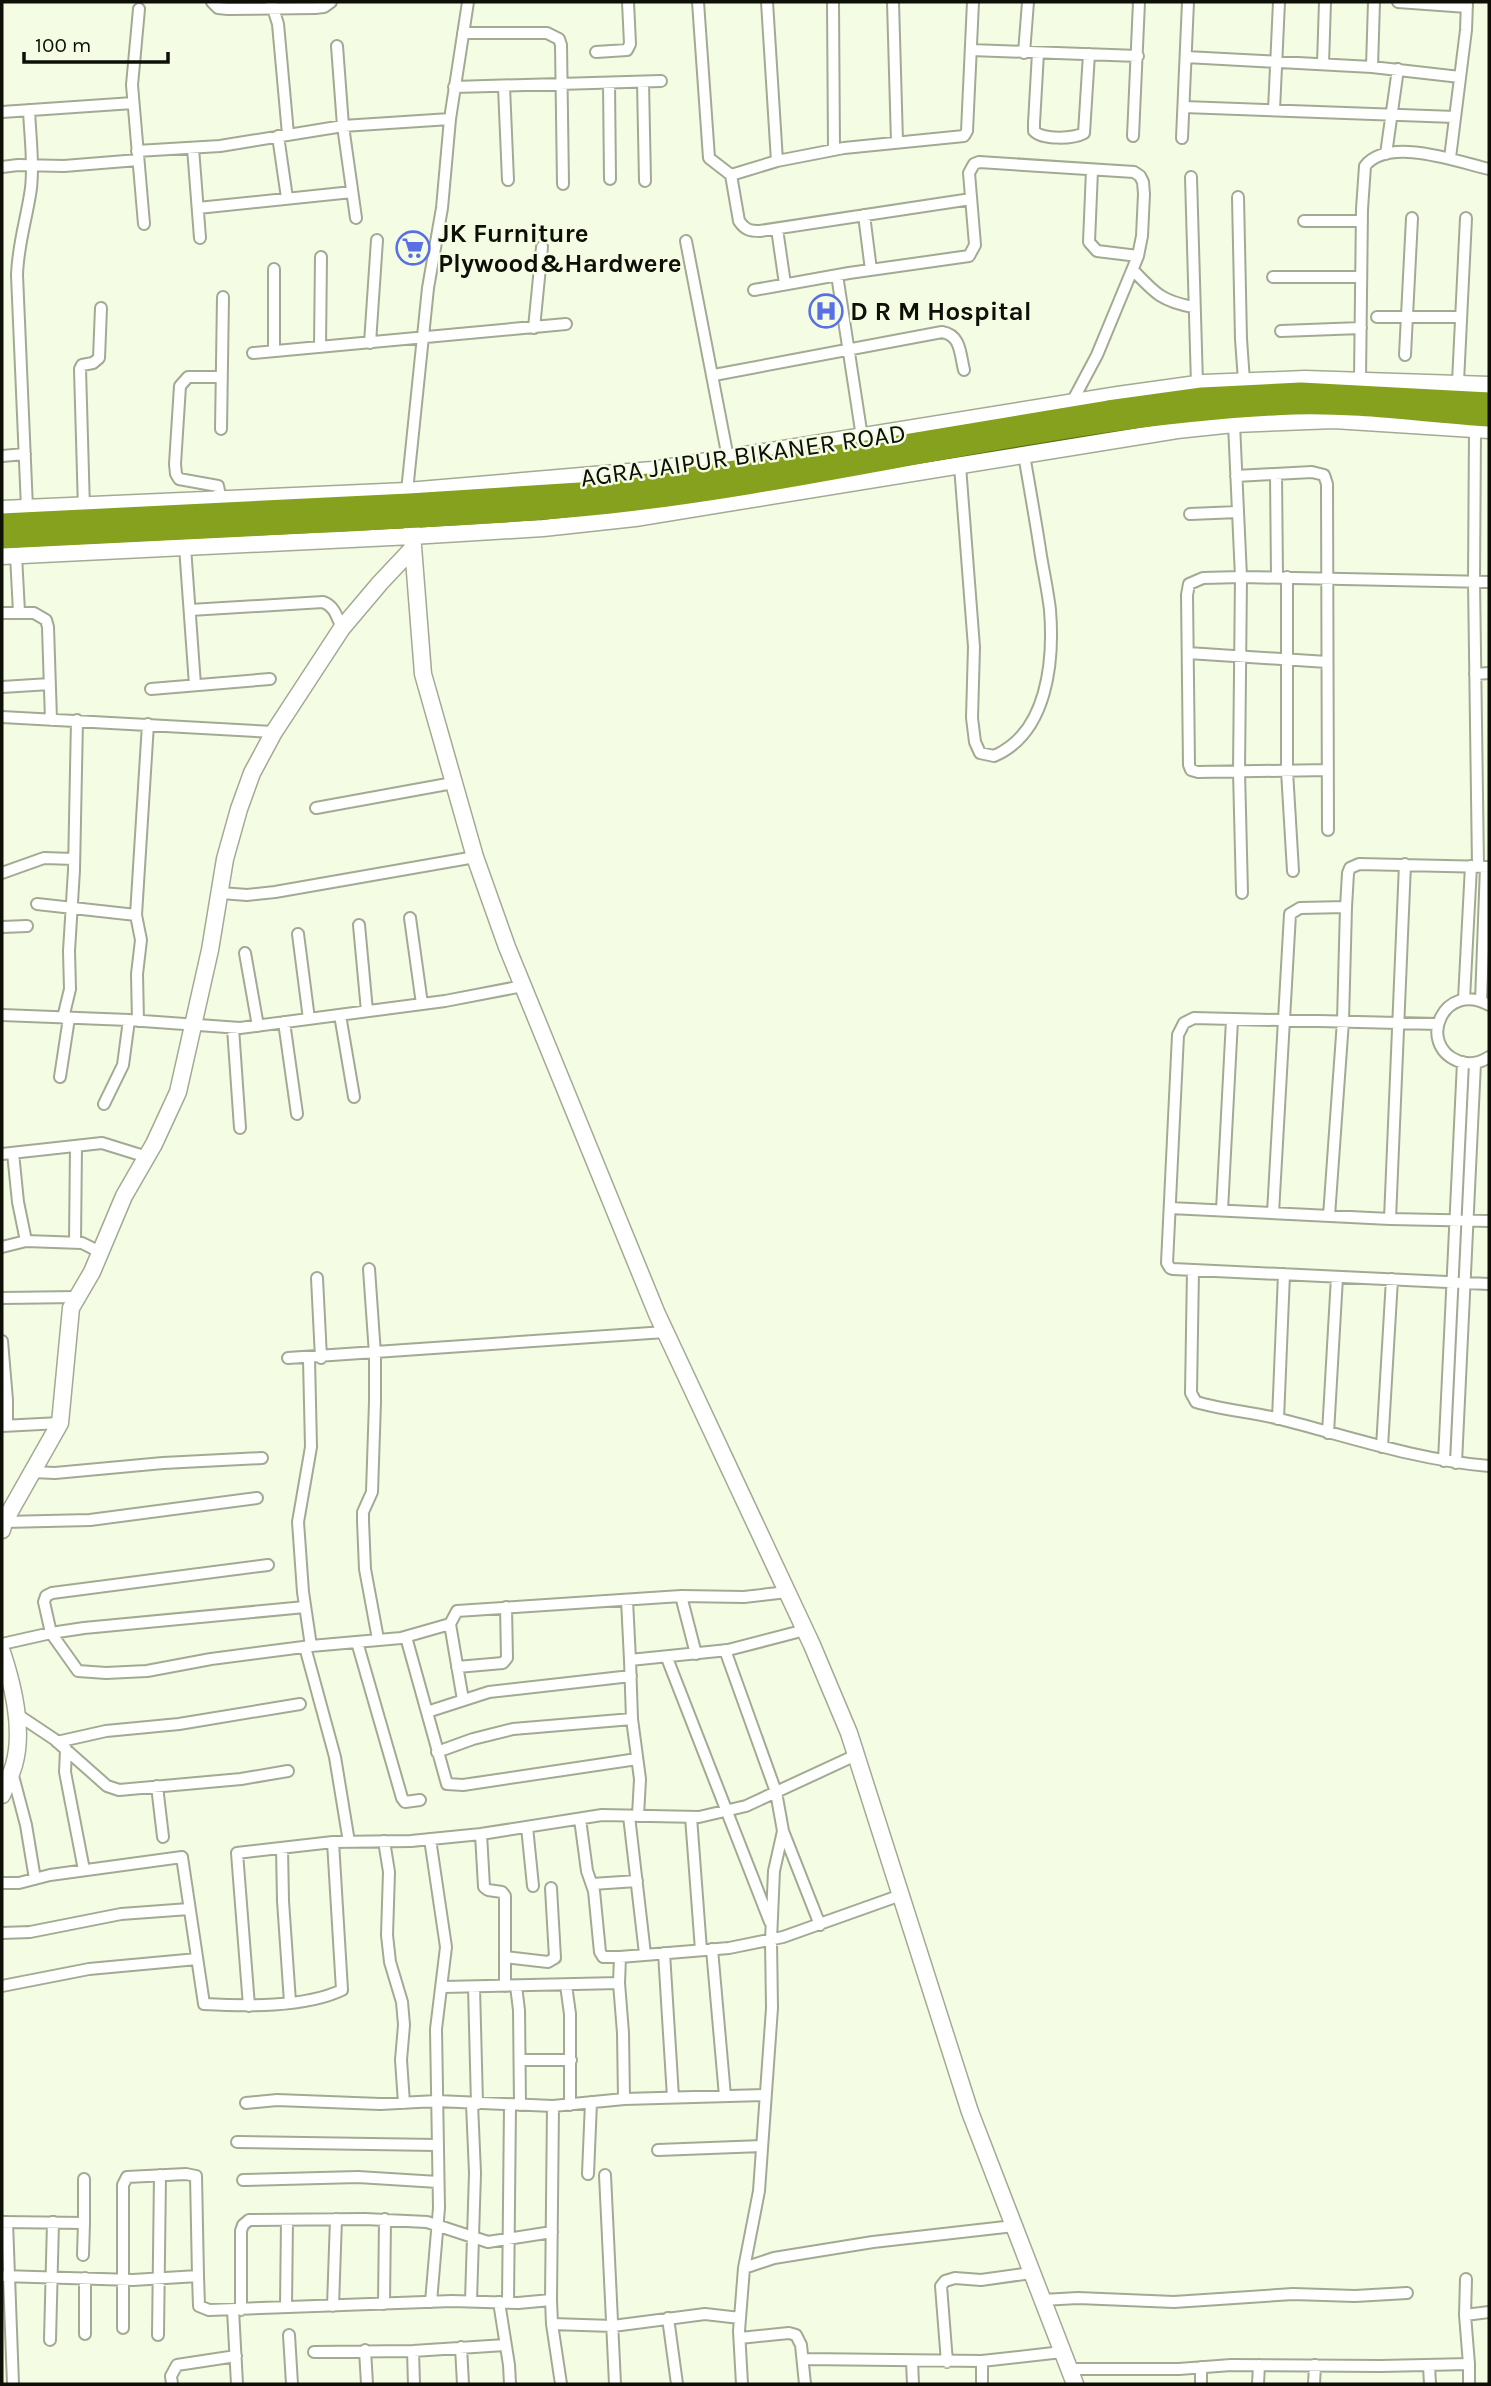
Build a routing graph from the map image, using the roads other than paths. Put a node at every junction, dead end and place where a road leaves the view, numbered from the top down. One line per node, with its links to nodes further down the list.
1 (212, 2): 18 (street)
2 (331, 2): 18 (street)
3 (468, 2): 20 (street)
4 (628, 2): 23 (street)
5 (698, 2): 68 (street)
6 (767, 2): 58 (street)
7 (834, 2): 54 (street)
8 (893, 2): 52 (street)
9 (973, 2): 22 (street)
10 (1028, 2): 24 (street)
11 (1139, 2): 27 (street)
12 (1188, 2): 28 (street)
13 (1279, 2): 29 (street)
14 (1325, 2): 30 (street)
15 (1374, 2): 31 (street)
16 (1398, 2): 17 (street)
17 (1467, 4): 33 (street)
18 (272, 5): 49 (street)
19 (139, 9): 40 (street)
20 (463, 33): 37 (street); 38 (street)
21 (337, 46): 48 (street)
22 (971, 50): 24 (street); 52 (street)
23 (596, 52)
24 (1024, 53): 25 (street)
25 (1038, 53): 26 (street); 26 (street)
26 (1089, 54): 27 (street)
27 (1138, 56): 50 (street)
28 (1186, 57): 29 (street); 41 (street)
29 (1276, 62): 30 (street); 43 (street)
30 (1323, 64): 31 (street)
31 (1372, 67): 32 (street)
32 (1398, 69): 33 (street); 45 (street)
33 (1460, 77): 46 (street)
34 (662, 81): 35 (street)
35 (643, 82): 36 (street); 66 (street)
36 (609, 83): 37 (street); 64 (street)
37 (562, 85): 39 (street); 67 (street)
38 (454, 87): 39 (street); 47 (street)
39 (504, 87): 65 (street)
40 (133, 103): 42 (street); 56 (street)
41 (1184, 107): 43 (street); 51 (street)
42 (29, 110): 44 (street); 59 (street)
43 (1274, 110): 45 (street)
44 (2, 112)
45 (1390, 114): 46 (street); 55 (street)
46 (1455, 117): 57 (street)
47 (450, 119): 48 (street); 106 (street)
48 (343, 126): 49 (street); 69 (street)
49 (283, 135): 53 (street); 71 (street)
50 (1133, 136)
51 (1182, 138)
52 (897, 142): 54 (street)
53 (193, 148): 56 (street); 73 (street)
54 (834, 150): 58 (street)
55 (1386, 154): 57 (street); 75 (street)
56 (137, 155): 59 (street); 80 (street)
57 (1450, 158): 61 (street)
58 (777, 162): 68 (street)
59 (32, 165): 60 (street); 127 (street)
60 (2, 167)
61 (1489, 169)
62 (1092, 170): 72 (street); 86 (street); 86 (street)
63 (1191, 177): 97 (street)
64 (610, 179)
65 (508, 180)
66 (645, 181)
67 (563, 184)
68 (733, 184): 81 (street)
69 (352, 192): 71 (street); 76 (street)
70 (1238, 197): 117 (street)
71 (288, 198): 73 (street)
72 (971, 199): 74 (street); 89 (street)
73 (198, 208): 82 (street)
74 (864, 215): 81 (street); 89 (street)
75 (1362, 215): 79 (street); 93 (street)
76 (356, 218)
77 (1412, 218): 100 (street)
78 (1466, 218): 101 (street)
79 (1304, 221)
80 (144, 224)
81 (777, 229): 94 (street)
82 (200, 238)
83 (377, 240): 107 (street)
84 (686, 241): 114 (street)
85 (542, 247): 103 (street)
86 (1138, 256): 90 (street)
87 (321, 257): 108 (street)
88 (274, 269): 110 (street)
89 (871, 270): 91 (street)
90 (1133, 270): 97 (street); 121 (street)
91 (837, 275): 94 (street); 109 (street)
92 (1273, 277): 93 (street)
93 (1361, 277): 104 (street)
94 (785, 284): 95 (street)
95 (754, 290)
96 (223, 297): 115 (street)
97 (1193, 307): 119 (street)
98 (101, 308): 138 (street)
99 (1377, 317): 100 (street)
100 (1408, 317): 101 (street); 112 (street)
101 (1461, 317): 118 (street)
102 (566, 324): 103 (street)
103 (534, 328): 106 (street)
104 (1360, 328): 105 (street); 116 (street)
105 (1281, 331)
106 (422, 338): 107 (street); 141 (street)
107 (370, 343): 108 (street)
108 (320, 347): 110 (street)
109 (848, 348): 113 (street); 114 (street); 126 (street)
110 (274, 351): 111 (street)
111 (253, 353)
112 (1405, 355)
113 (964, 370)
114 (714, 375): 130 (street)
115 (222, 377): 125 (street); 135 (street)
116 (1360, 380): 117 (street); 118 (street)
117 (1244, 381): 119 (street)
118 (1458, 382): 120 (street)
119 (1196, 384): 121 (street)
120 (1489, 384)
121 (1072, 402): 126 (street)
122 (1489, 402): 134 (highway, AGRA JAIPUR BIKANER ROAD)
123 (1234, 424): 124 (street); 128 (street); 133 (street)
124 (1485, 425): 141 (highway, AGRA JAIPUR BIKANER ROAD); 149 (street)
125 (221, 429)
126 (862, 437): 130 (street)
127 (25, 454): 129 (street); 136 (street)
128 (1024, 455): 131 (street); 131 (street)
129 (2, 456)
130 (728, 458): 134 (street)
131 (960, 466): 141 (street)
132 (1276, 474): 133 (street); 147 (street); 148 (street)
133 (1236, 476): 139 (street)
134 (648, 477): 141 (highway, AGRA JAIPUR BIKANER ROAD)
135 (221, 500): 138 (street); 141 (street)
136 (27, 508): 137 (street); 138 (street)
137 (2, 509)
138 (84, 512): 141 (highway, AGRA JAIPUR BIKANER ROAD); 142 (highway, AGRA JAIPUR BIKANER ROAD)
139 (1238, 512): 140 (street); 146 (street)
140 (1190, 514)
141 (411, 520): 143 (highway, AGRA JAIPUR BIKANER ROAD); 144 (street); 154 (street); 174 (street)
142 (2, 523)
143 (2, 539)
144 (185, 547): 145 (street); 151 (street)
145 (9, 555): 152 (street)
146 (1241, 577): 147 (street); 155 (street); 156 (street)
147 (1282, 577): 148 (street); 157 (street)
148 (1327, 578): 149 (street); 158 (street)
149 (1474, 581): 150 (street); 160 (street)
150 (1489, 582)
151 (190, 610): 154 (street); 163 (street)
152 (19, 612): 153 (street); 162 (street)
153 (2, 614)
154 (342, 628): 170 (street)
155 (1188, 653): 156 (street); 172 (street)
156 (1240, 657): 157 (street); 172 (street)
157 (1286, 661): 158 (street); 173 (street)
158 (1327, 662): 171 (street)
159 (1489, 673): 160 (street)
160 (1475, 674): 176 (street)
161 (270, 679): 163 (street)
162 (50, 684): 164 (street); 167 (street)
163 (195, 685): 165 (street)
164 (2, 687)
165 (151, 689)
166 (2, 717): 167 (street)
167 (51, 720): 168 (street)
168 (77, 720): 169 (street); 180 (street)
169 (148, 724): 170 (street); 190 (street)
170 (274, 732): 185 (street)
171 (1328, 770): 173 (street); 178 (street)
172 (1239, 771): 173 (street); 186 (street)
173 (1287, 771): 183 (street)
174 (453, 783): 175 (street); 179 (street)
175 (316, 808)
176 (1477, 817): 177 (street); 182 (street)
177 (1489, 817)
178 (1328, 830)
179 (475, 857): 185 (street); 197 (street)
180 (74, 859): 184 (street); 189 (street)
181 (1405, 864): 182 (street); 188 (street); 211 (street)
182 (1481, 867): 198 (street); 199 (street)
183 (1293, 872)
184 (2, 873)
185 (220, 893): 213 (street)
186 (1242, 893)
187 (37, 904): 189 (street)
188 (1346, 907): 206 (street); 209 (street)
189 (72, 909): 190 (street); 204 (street)
190 (136, 915): 207 (street)
191 (410, 918): 200 (street)
192 (359, 925): 201 (street)
193 (27, 926): 194 (street)
194 (2, 927)
195 (298, 934): 205 (street)
196 (245, 953): 214 (street)
197 (523, 986): 200 (street); 250 (street)
198 (1464, 999): 199 (street); 212 (street)
199 (1485, 1003)
200 (422, 1004): 201 (street)
201 (367, 1011): 202 (street)
202 (340, 1014): 205 (street); 220 (street)
203 (2, 1015): 204 (street)
204 (66, 1018): 207 (street); 219 (street)
205 (309, 1019): 210 (street)
206 (1283, 1019): 208 (street); 209 (street); 229 (street)
207 (133, 1020): 213 (street); 221 (street)
208 (1233, 1020): 227 (street); 228 (street)
209 (1343, 1021): 211 (street); 230 (street)
210 (284, 1022): 214 (street); 222 (street)
211 (1400, 1023): 212 (street); 231 (street)
212 (1438, 1024): 217 (street)
213 (194, 1026): 215 (street); 226 (street)
214 (258, 1026): 215 (street)
215 (233, 1028): 223 (street)
216 (1489, 1056): 218 (street)
217 (1462, 1062): 218 (street); 232 (street)
218 (1475, 1063): 233 (street)
219 (60, 1077)
220 (354, 1097)
221 (104, 1104)
222 (297, 1114)
223 (240, 1128)
224 (76, 1146): 225 (street); 226 (street); 236 (street)
225 (8, 1153): 235 (street)
226 (146, 1157): 238 (street)
227 (1170, 1208): 228 (street); 240 (street)
228 (1222, 1210): 229 (street)
229 (1273, 1213): 230 (street)
230 (1329, 1216): 231 (street)
231 (1390, 1219): 232 (street)
232 (1455, 1221): 233 (street); 245 (street)
233 (1468, 1221): 234 (street); 246 (street)
234 (1489, 1221)
235 (26, 1241): 236 (street); 237 (street)
236 (75, 1242): 238 (street)
237 (2, 1247)
238 (100, 1252): 248 (street)
239 (369, 1269): 252 (street)
240 (1193, 1270): 241 (street); 256 (street)
241 (1284, 1274): 242 (street); 256 (street)
242 (1336, 1277): 244 (street); 259 (street)
243 (317, 1278): 254 (street)
244 (1392, 1279): 245 (street); 260 (street)
245 (1452, 1282): 246 (street); 262 (street)
246 (1465, 1283): 247 (street); 263 (street)
247 (1489, 1284)
248 (78, 1297): 249 (street); 257 (street)
249 (2, 1298)
250 (665, 1332): 252 (street); 269 (street)
251 (2, 1341): 258 (street)
252 (375, 1354): 254 (street); 278 (street)
253 (288, 1358): 255 (street)
254 (321, 1358): 255 (street)
255 (309, 1359): 272 (street)
256 (1278, 1419): 259 (street)
257 (61, 1423): 258 (street); 265 (street)
258 (5, 1425)
259 (1328, 1433): 260 (street)
260 (1382, 1447): 262 (street)
261 (262, 1458): 265 (street)
262 (1444, 1461): 263 (street)
263 (1456, 1463): 264 (street)
264 (1489, 1466)
265 (32, 1472): 267 (street)
266 (257, 1498): 267 (street)
267 (3, 1526)
268 (268, 1564): 276 (street)
269 (787, 1592): 270 (street); 275 (street)
270 (681, 1597): 271 (street); 284 (street)
271 (627, 1600): 273 (street); 286 (street)
272 (305, 1607): 276 (street); 281 (street)
273 (506, 1607): 274 (street); 287 (street)
274 (450, 1624): 277 (street); 287 (street)
275 (805, 1630): 282 (street); 297 (street)
276 (51, 1633): 280 (street); 281 (street)
277 (406, 1637): 278 (street); 292 (street)
278 (378, 1639): 279 (street)
279 (357, 1642): 281 (street); 304 (street)
280 (2, 1644)
281 (308, 1647): 316 (street)
282 (725, 1650): 284 (street); 302 (street)
283 (2, 1652): 289 (street)
284 (696, 1654): 285 (street)
285 (667, 1658): 286 (street); 305 (street)
286 (630, 1660): 288 (street)
287 (457, 1667): 290 (street)
288 (631, 1676): 290 (street); 294 (street)
289 (7, 1694): 293 (street)
290 (463, 1700): 292 (street)
291 (300, 1704): 295 (street)
292 (427, 1712): 296 (street)
293 (15, 1713): 295 (street); 299 (street)
294 (632, 1719): 296 (street); 298 (street)
295 (62, 1746): 301 (street); 318 (street)
296 (437, 1752): 298 (street)
297 (856, 1755): 302 (street); 325 (street)
298 (637, 1759): 306 (street)
299 (12, 1771): 303 (street); 319 (street)
300 (288, 1771): 301 (street)
301 (157, 1786): 312 (street)
302 (776, 1792): 305 (street); 310 (street)
303 (2, 1796)
304 (420, 1800)
305 (726, 1811): 307 (street); 329 (street)
306 (634, 1816): 307 (street); 308 (street); 320 (street)
307 (691, 1817): 330 (street)
308 (580, 1819): 309 (street); 322 (street)
309 (527, 1827): 311 (street); 323 (street)
310 (783, 1831): 327 (street); 329 (street)
311 (481, 1834): 313 (street); 333 (street)
312 (163, 1837)
313 (430, 1839): 314 (street); 340 (street)
314 (384, 1841): 316 (street); 353 (street)
315 (333, 1842): 316 (street); 317 (street); 342 (street)
316 (349, 1842)
317 (282, 1847): 342 (street); 343 (street)
318 (84, 1870): 319 (street); 326 (street)
319 (35, 1879): 321 (street)
320 (637, 1881): 322 (street); 332 (street)
321 (2, 1883)
322 (592, 1884): 334 (street)
323 (533, 1886)
324 (551, 1888): 333 (street)
325 (901, 1895): 327 (street); 375 (street)
326 (190, 1909): 328 (street); 335 (street)
327 (820, 1925): 329 (street)
328 (2, 1933)
329 (772, 1934): 330 (street); 346 (street)
330 (707, 1950): 331 (street); 347 (street)
331 (664, 1953): 332 (street); 348 (street)
332 (645, 1954): 334 (street)
333 (505, 1957): 339 (street)
334 (620, 1958): 336 (street)
335 (197, 1959): 338 (street); 343 (street)
336 (619, 1983): 337 (street); 349 (street)
337 (566, 1985): 339 (street); 345 (street)
338 (2, 1986)
339 (510, 1986): 341 (street); 344 (street)
340 (443, 1987): 341 (street); 350 (street)
341 (474, 1987): 354 (street)
342 (290, 2002): 343 (street)
343 (249, 2006)
344 (520, 2060): 345 (street); 355 (street)
345 (571, 2060): 356 (street)
346 (765, 2095): 347 (street); 360 (street)
347 (725, 2096): 348 (street)
348 (673, 2097): 349 (street)
349 (624, 2099): 351 (street)
350 (437, 2101): 353 (street); 354 (street); 359 (street)
351 (591, 2102): 356 (street); 362 (street)
352 (246, 2103): 353 (street)
353 (404, 2103)
354 (475, 2104): 355 (street); 377 (street)
355 (515, 2105): 357 (street); 378 (street)
356 (570, 2105): 357 (street)
357 (553, 2106): 376 (street)
358 (237, 2142): 359 (street)
359 (437, 2145): 367 (street)
360 (762, 2146): 361 (street); 380 (street)
361 (657, 2150)
362 (588, 2174)
363 (160, 2175): 384 (street); 386 (street); 387 (street)
364 (605, 2175): 404 (street)
365 (84, 2179): 373 (street)
366 (243, 2180): 367 (street)
367 (438, 2182): 374 (street)
368 (336, 2219): 369 (street); 370 (street); 396 (street)
369 (287, 2220): 397 (street); 398 (street)
370 (385, 2220): 374 (street); 395 (street)
371 (4, 2222): 372 (street); 382 (street)
372 (53, 2222): 373 (street); 383 (street)
373 (84, 2222): 379 (street)
374 (438, 2226): 377 (street); 393 (street)
375 (1014, 2226): 380 (street); 381 (street)
376 (552, 2232): 378 (street); 390 (street)
377 (472, 2238): 378 (street); 392 (street)
378 (508, 2239): 394 (street)
379 (83, 2255)
380 (744, 2268): 402 (street)
381 (1031, 2273): 391 (street); 420 (street)
382 (5, 2276): 383 (street); 428 (street)
383 (53, 2276): 385 (street); 410 (street)
384 (198, 2276): 386 (street); 398 (street)
385 (85, 2278): 387 (street); 406 (street)
386 (159, 2278): 387 (street); 408 (street)
387 (121, 2279): 405 (street)
388 (1466, 2279): 400 (street)
389 (1407, 2293): 391 (street)
390 (551, 2300): 394 (street); 403 (street)
391 (1042, 2300): 416 (street)
392 (471, 2301): 393 (street); 394 (street)
393 (431, 2302): 395 (street)
394 (503, 2302): 411 (street)
395 (384, 2304): 396 (street)
396 (333, 2306): 397 (street)
397 (286, 2307): 398 (street)
398 (237, 2310): 417 (street)
399 (1489, 2312): 400 (street)
400 (1465, 2315): 422 (street)
401 (668, 2318): 402 (street); 404 (street); 438 (street)
402 (740, 2318): 409 (street)
403 (552, 2324): 404 (street); 436 (street)
404 (613, 2326): 437 (street)
405 (122, 2328)
406 (86, 2334)
407 (289, 2334): 431 (street)
408 (158, 2335)
409 (740, 2337): 418 (street); 439 (street)
410 (50, 2340)
411 (505, 2345): 412 (street); 435 (street)
412 (461, 2347): 414 (street); 434 (street)
413 (365, 2350): 414 (street); 415 (street); 432 (street)
414 (413, 2351): 433 (street)
415 (314, 2352)
416 (1062, 2352): 421 (street); 427 (street)
417 (236, 2356): 429 (street); 430 (street)
418 (804, 2359): 419 (street); 440 (street)
419 (912, 2361): 420 (street); 441 (street)
420 (947, 2361): 421 (street)
421 (982, 2361): 442 (street)
422 (1469, 2364): 425 (street); 447 (street)
423 (1259, 2365): 424 (street); 426 (street); 444 (street)
424 (1315, 2365): 425 (street); 445 (street)
425 (1429, 2366): 446 (street)
426 (1201, 2367): 427 (street); 443 (street)
427 (1072, 2376)
428 (13, 2384)
429 (172, 2384)
430 (237, 2384)
431 (292, 2384)
432 (367, 2384)
433 (414, 2384)
434 (463, 2384)
435 (509, 2384)
436 (561, 2384)
437 (614, 2384)
438 (677, 2384)
439 (742, 2384)
440 (805, 2384)
441 (914, 2384)
442 (982, 2384)
443 (1201, 2384)
444 (1258, 2384)
445 (1314, 2384)
446 (1430, 2384)
447 (1469, 2384)

